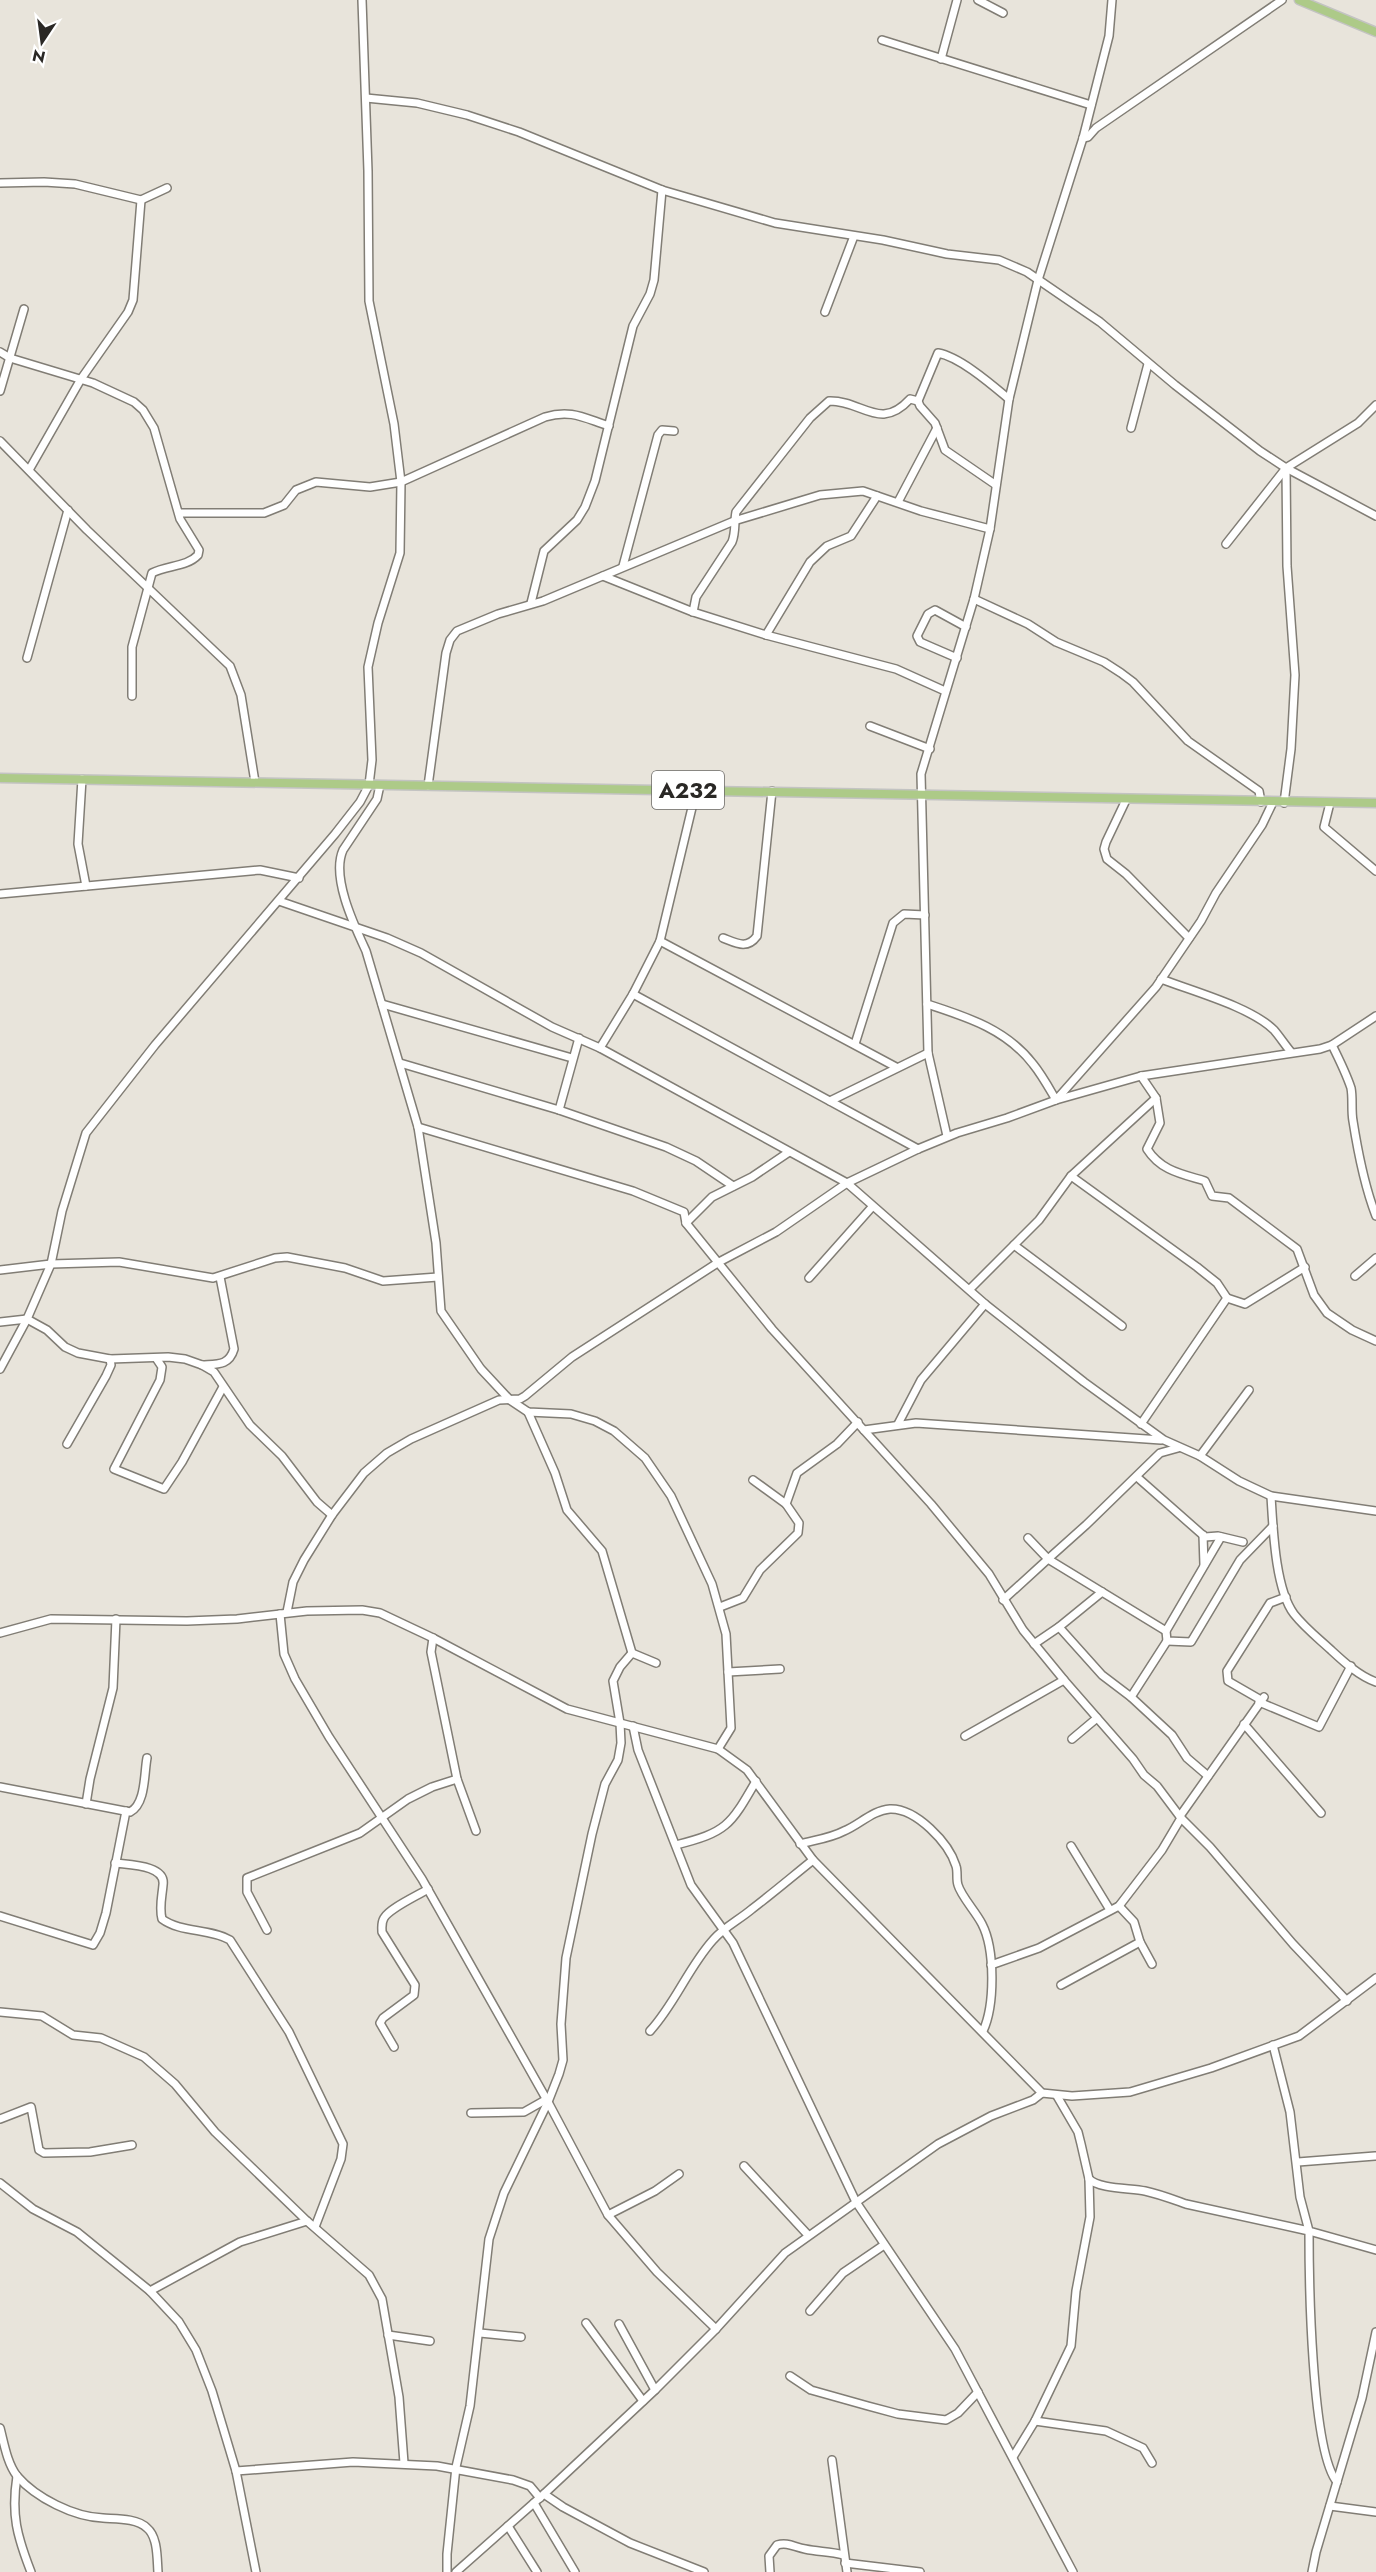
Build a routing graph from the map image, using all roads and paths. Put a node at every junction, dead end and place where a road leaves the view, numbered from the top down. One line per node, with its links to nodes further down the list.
1 (362, 0): 11 (street)
2 (957, 0): 10 (street)
3 (978, 0): 7 (street)
4 (1112, 0): 12 (street)
5 (1282, 0): 13 (street)
6 (1299, 0): 8 (main road)
7 (1003, 13)
8 (1376, 32)
9 (882, 40): 10 (street)
10 (941, 59): 12 (street)
11 (366, 98): 16 (street); 37 (street)
12 (1092, 105): 13 (street)
13 (1083, 138): 19 (street)
14 (0, 183): 17 (street)
15 (167, 188): 17 (street)
16 (662, 190): 18 (street); 30 (street)
17 (141, 200): 25 (street)
18 (854, 236): 19 (street); 21 (street)
19 (1038, 280): 24 (street); 27 (street)
20 (24, 309): 23 (street)
21 (825, 312)
22 (0, 352): 23 (street)
23 (10, 358): 25 (street); 26 (street)
24 (1148, 364): 32 (street); 35 (street)
25 (81, 379): 36 (street); 42 (street)
26 (0, 391)
27 (1010, 399): 28 (street); 38 (street)
28 (918, 401): 31 (street); 44 (street)
29 (1376, 405): 35 (street)
30 (609, 426): 37 (street); 51 (street)
31 (937, 428): 38 (street); 40 (street)
32 (1131, 428)
33 (674, 432): 47 (street)
34 (0, 441): 36 (street)
35 (1286, 468): 43 (street); 46 (street); 73 (street)
36 (29, 470): 41 (street)
37 (401, 482): 42 (street); 64 (street)
38 (996, 485): 45 (street)
39 (878, 496): 40 (street); 44 (street); 54 (street)
40 (898, 502): 45 (street)
41 (68, 510): 49 (street); 55 (street)
42 (179, 513): 49 (street)
43 (1376, 516)
44 (734, 521): 47 (street); 52 (street)
45 (990, 529): 50 (street)
46 (1226, 544)
47 (623, 566): 48 (street)
48 (603, 576): 51 (street); 52 (street)
49 (148, 587): 58 (street); 63 (street)
50 (974, 599): 53 (street); 71 (street)
51 (531, 603): 66 (street)
52 (693, 612): 54 (street)
53 (966, 627): 56 (street); 56 (street)
54 (766, 635): 57 (street)
55 (27, 658)
56 (957, 658): 57 (street)
57 (945, 691): 60 (street)
58 (132, 696)
59 (870, 726): 60 (street)
60 (930, 749): 69 (street)
61 (0, 778): 62 (main road, A232)
62 (82, 779): 63 (main road, A232); 78 (street)
63 (255, 782): 64 (main road, A232)
64 (369, 785): 65 (main road, A232); 77 (street)
65 (380, 785): 66 (main road, A232); 82 (street)
66 (428, 786): 67 (main road, A232)
67 (696, 790): 68 (main road, A232); 85 (street)
68 (772, 791): 69 (main road, A232); 83 (street)
69 (921, 796): 70 (main road, A232); 81 (street)
70 (1126, 800): 71 (main road, A232); 84 (street)
71 (1261, 802): 72 (main road, A232)
72 (1273, 802): 73 (main road, A232); 84 (street)
73 (1284, 803): 74 (main road, A232)
74 (1330, 803): 75 (main road, A232); 76 (street)
75 (1376, 804)
76 (1376, 871)
77 (299, 878): 78 (street); 80 (street)
78 (86, 886): 79 (street)
79 (0, 894)
80 (279, 902): 82 (street); 118 (street)
81 (926, 915): 89 (street); 92 (street)
82 (355, 927): 88 (street); 91 (street)
83 (723, 938)
84 (1189, 938): 86 (street)
85 (660, 941): 87 (street); 92 (street)
86 (1161, 980): 96 (street); 102 (street)
87 (633, 994): 94 (street); 103 (street)
88 (382, 1004): 97 (street); 98 (street)
89 (927, 1004): 95 (street); 102 (street)
90 (1376, 1016): 93 (street)
91 (579, 1038): 94 (street); 97 (street)
92 (855, 1044): 99 (street)
93 (1332, 1046): 96 (street); 113 (street)
94 (600, 1048): 108 (street)
95 (928, 1053): 99 (street); 106 (street)
96 (1291, 1053): 100 (street)
97 (572, 1058): 104 (street)
98 (400, 1063): 104 (street); 105 (street)
99 (896, 1067): 103 (street)
100 (1141, 1076): 101 (street); 102 (street)
101 (1155, 1098): 109 (street); 119 (street)
102 (1056, 1100): 106 (street)
103 (830, 1101): 107 (street)
104 (560, 1110): 111 (street)
105 (418, 1126): 114 (street); 123 (street)
106 (947, 1136): 107 (street)
107 (918, 1149): 110 (street)
108 (789, 1152): 110 (street); 111 (street)
109 (1071, 1176): 115 (street); 126 (street)
110 (848, 1183): 112 (street); 117 (street)
111 (732, 1186): 114 (street)
112 (872, 1207): 124 (street); 125 (street)
113 (1376, 1216)
114 (686, 1223): 117 (street)
115 (1014, 1245): 125 (street); 130 (street)
116 (1376, 1258): 121 (street)
117 (719, 1262): 138 (street); 140 (street)
118 (51, 1264): 120 (street); 122 (street); 128 (street)
119 (1305, 1267): 126 (street); 131 (street)
120 (0, 1270)
121 (1355, 1276)
122 (220, 1277): 123 (street); 134 (street)
123 (438, 1277): 138 (street)
124 (809, 1278)
125 (970, 1289): 127 (street)
126 (1227, 1298): 142 (street)
127 (985, 1304): 141 (street); 142 (street)
128 (27, 1319): 129 (street); 133 (street); 135 (street)
129 (0, 1322)
130 (1122, 1326)
131 (1376, 1341)
132 (156, 1358): 133 (street); 134 (street); 136 (street)
133 (110, 1359): 145 (street)
134 (202, 1365): 136 (street)
135 (0, 1369)
136 (223, 1387): 153 (street)
137 (1249, 1390): 147 (street)
138 (510, 1400): 139 (street); 153 (street)
139 (528, 1412): 164 (street); 173 (street)
140 (858, 1422): 143 (street); 151 (street)
141 (898, 1424): 143 (street); 144 (street)
142 (1141, 1424): 144 (street)
143 (864, 1430): 163 (street)
144 (1164, 1440): 146 (street)
145 (67, 1444)
146 (1178, 1448): 147 (street); 148 (street)
147 (1200, 1456): 150 (street)
148 (1137, 1477): 155 (street); 159 (street)
149 (753, 1480): 151 (street)
150 (1271, 1496): 152 (street); 154 (street)
151 (786, 1504): 164 (street)
152 (1376, 1511)
153 (332, 1515): 165 (street)
154 (1273, 1526): 162 (street); 171 (street)
155 (1203, 1535): 156 (street); 160 (street)
156 (1221, 1537): 158 (street); 160 (street)
157 (1028, 1538): 159 (street)
158 (1243, 1542)
159 (1048, 1559): 161 (street); 163 (street)
160 (1204, 1568): 168 (street)
161 (1101, 1592): 167 (street); 168 (street)
162 (1286, 1597): 175 (street); 181 (street)
163 (1003, 1600): 172 (street)
164 (720, 1607): 177 (street)
165 (283, 1613): 166 (street); 170 (street); 198 (street)
166 (116, 1619): 169 (street); 194 (street)
167 (1059, 1627): 172 (street); 180 (street)
168 (1166, 1631): 171 (street)
169 (0, 1633)
170 (433, 1638): 183 (street); 191 (street)
171 (1167, 1641): 180 (street)
172 (1034, 1644): 178 (street)
173 (632, 1653): 174 (street); 183 (street)
174 (656, 1663)
175 (1351, 1666): 179 (street); 181 (street)
176 (780, 1669): 177 (street)
177 (728, 1672): 188 (street)
178 (1064, 1680): 182 (street); 186 (street)
179 (1376, 1682)
180 (1131, 1697): 190 (street)
181 (1262, 1700): 184 (street)
182 (1097, 1718): 187 (street); 197 (street)
183 (620, 1723): 185 (street); 224 (street)
184 (1244, 1724): 190 (street); 196 (street)
185 (633, 1726): 188 (street); 201 (street)
186 (965, 1736)
187 (1072, 1739)
188 (718, 1749): 192 (street)
189 (147, 1758): 195 (street)
190 (1208, 1776): 197 (street)
191 (457, 1779): 198 (street); 199 (street)
192 (756, 1781): 200 (street); 201 (street)
193 (0, 1787): 194 (street)
194 (86, 1804): 195 (street)
195 (126, 1811): 204 (street)
196 (1321, 1813)
197 (1181, 1817): 206 (street); 216 (street)
198 (383, 1818): 205 (street); 210 (street)
199 (476, 1831)
200 (800, 1844): 203 (street); 213 (street)
201 (676, 1845): 209 (street)
202 (1071, 1846): 207 (street)
203 (813, 1860): 209 (street); 219 (street)
204 (115, 1863): 208 (street); 237 (street)
205 (428, 1889): 221 (street); 224 (street)
206 (1119, 1906): 207 (street); 211 (street)
207 (1110, 1910): 213 (street)
208 (0, 1916)
209 (723, 1929): 218 (street); 234 (street)
210 (267, 1930)
211 (1140, 1942): 212 (street); 215 (street)
212 (1152, 1964)
213 (991, 1965): 219 (street)
214 (1376, 1978): 216 (street)
215 (1061, 1985)
216 (1347, 2001): 220 (street)
217 (0, 2012): 236 (street)
218 (650, 2031)
219 (983, 2031): 222 (street)
220 (1273, 2045): 223 (street); 229 (street)
221 (394, 2047)
222 (1042, 2093): 223 (street); 234 (street)
223 (1057, 2096): 232 (street)
224 (548, 2101): 225 (street); 235 (street); 248 (street)
225 (471, 2113)
226 (0, 2119): 227 (street)
227 (132, 2145)
228 (1375, 2156): 229 (street)
229 (1298, 2162): 238 (street)
230 (744, 2166): 239 (street)
231 (679, 2174): 235 (street)
232 (1089, 2179): 238 (street); 256 (street)
233 (0, 2183): 242 (street)
234 (856, 2202): 239 (street); 240 (street)
235 (608, 2215): 246 (street)
236 (307, 2221): 237 (street); 242 (street)
237 (315, 2227): 249 (street)
238 (1310, 2231): 241 (street); 265 (street)
239 (808, 2235): 246 (street)
240 (884, 2245): 243 (street); 254 (street)
241 (1376, 2250)
242 (150, 2291): 263 (street)
243 (810, 2311)
244 (586, 2323): 255 (street)
245 (619, 2324): 253 (street)
246 (716, 2329): 253 (street)
247 (1376, 2332): 265 (street)
248 (480, 2333): 250 (street); 262 (street)
249 (388, 2335): 251 (street); 260 (street)
250 (521, 2337)
251 (430, 2341)
252 (790, 2376): 254 (street)
253 (654, 2390): 255 (street)
254 (978, 2392): 258 (street)
255 (643, 2401): 266 (street)
256 (1035, 2421): 258 (street); 261 (street)
257 (0, 2428): 264 (street)
258 (1013, 2457): 282 (street)
259 (832, 2460): 270 (street)
260 (404, 2463): 262 (street); 263 (street)
261 (1152, 2463)
262 (456, 2468): 266 (street); 274 (street)
263 (236, 2471): 273 (street)
264 (17, 2476): 271 (street); 272 (street)
265 (1337, 2482): 267 (street)
266 (539, 2498): 269 (street); 277 (street); 278 (street)
267 (1330, 2506): 268 (street); 283 (street)
268 (1376, 2512)
269 (508, 2526): 275 (street); 276 (street)
270 (844, 2559): 279 (street); 280 (street); 281 (street)
271 (31, 2572)
272 (158, 2572)
273 (256, 2572)
274 (447, 2572)
275 (456, 2572)
276 (537, 2572)
277 (575, 2572)
278 (704, 2572)
279 (770, 2572)
280 (847, 2572)
281 (920, 2572)
282 (1073, 2572)
283 (1312, 2572)

